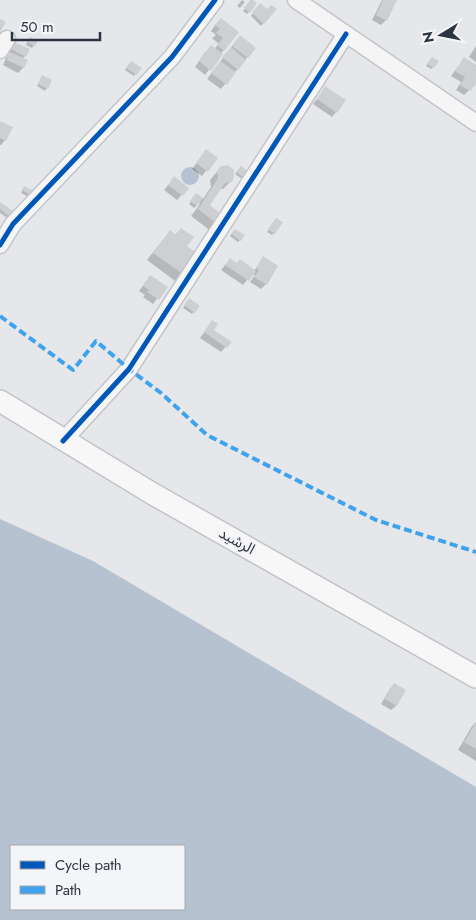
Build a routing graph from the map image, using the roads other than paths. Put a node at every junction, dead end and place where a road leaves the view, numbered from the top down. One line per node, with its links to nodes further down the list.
1 (215, 0): 5 (street)
2 (296, 0): 3 (street)
3 (346, 34): 4 (street); 7 (street)
4 (476, 123)
5 (0, 245)
6 (0, 401): 7 (main road, الرشيد)
7 (63, 440): 8 (main road, الرشيد)
8 (476, 677)

